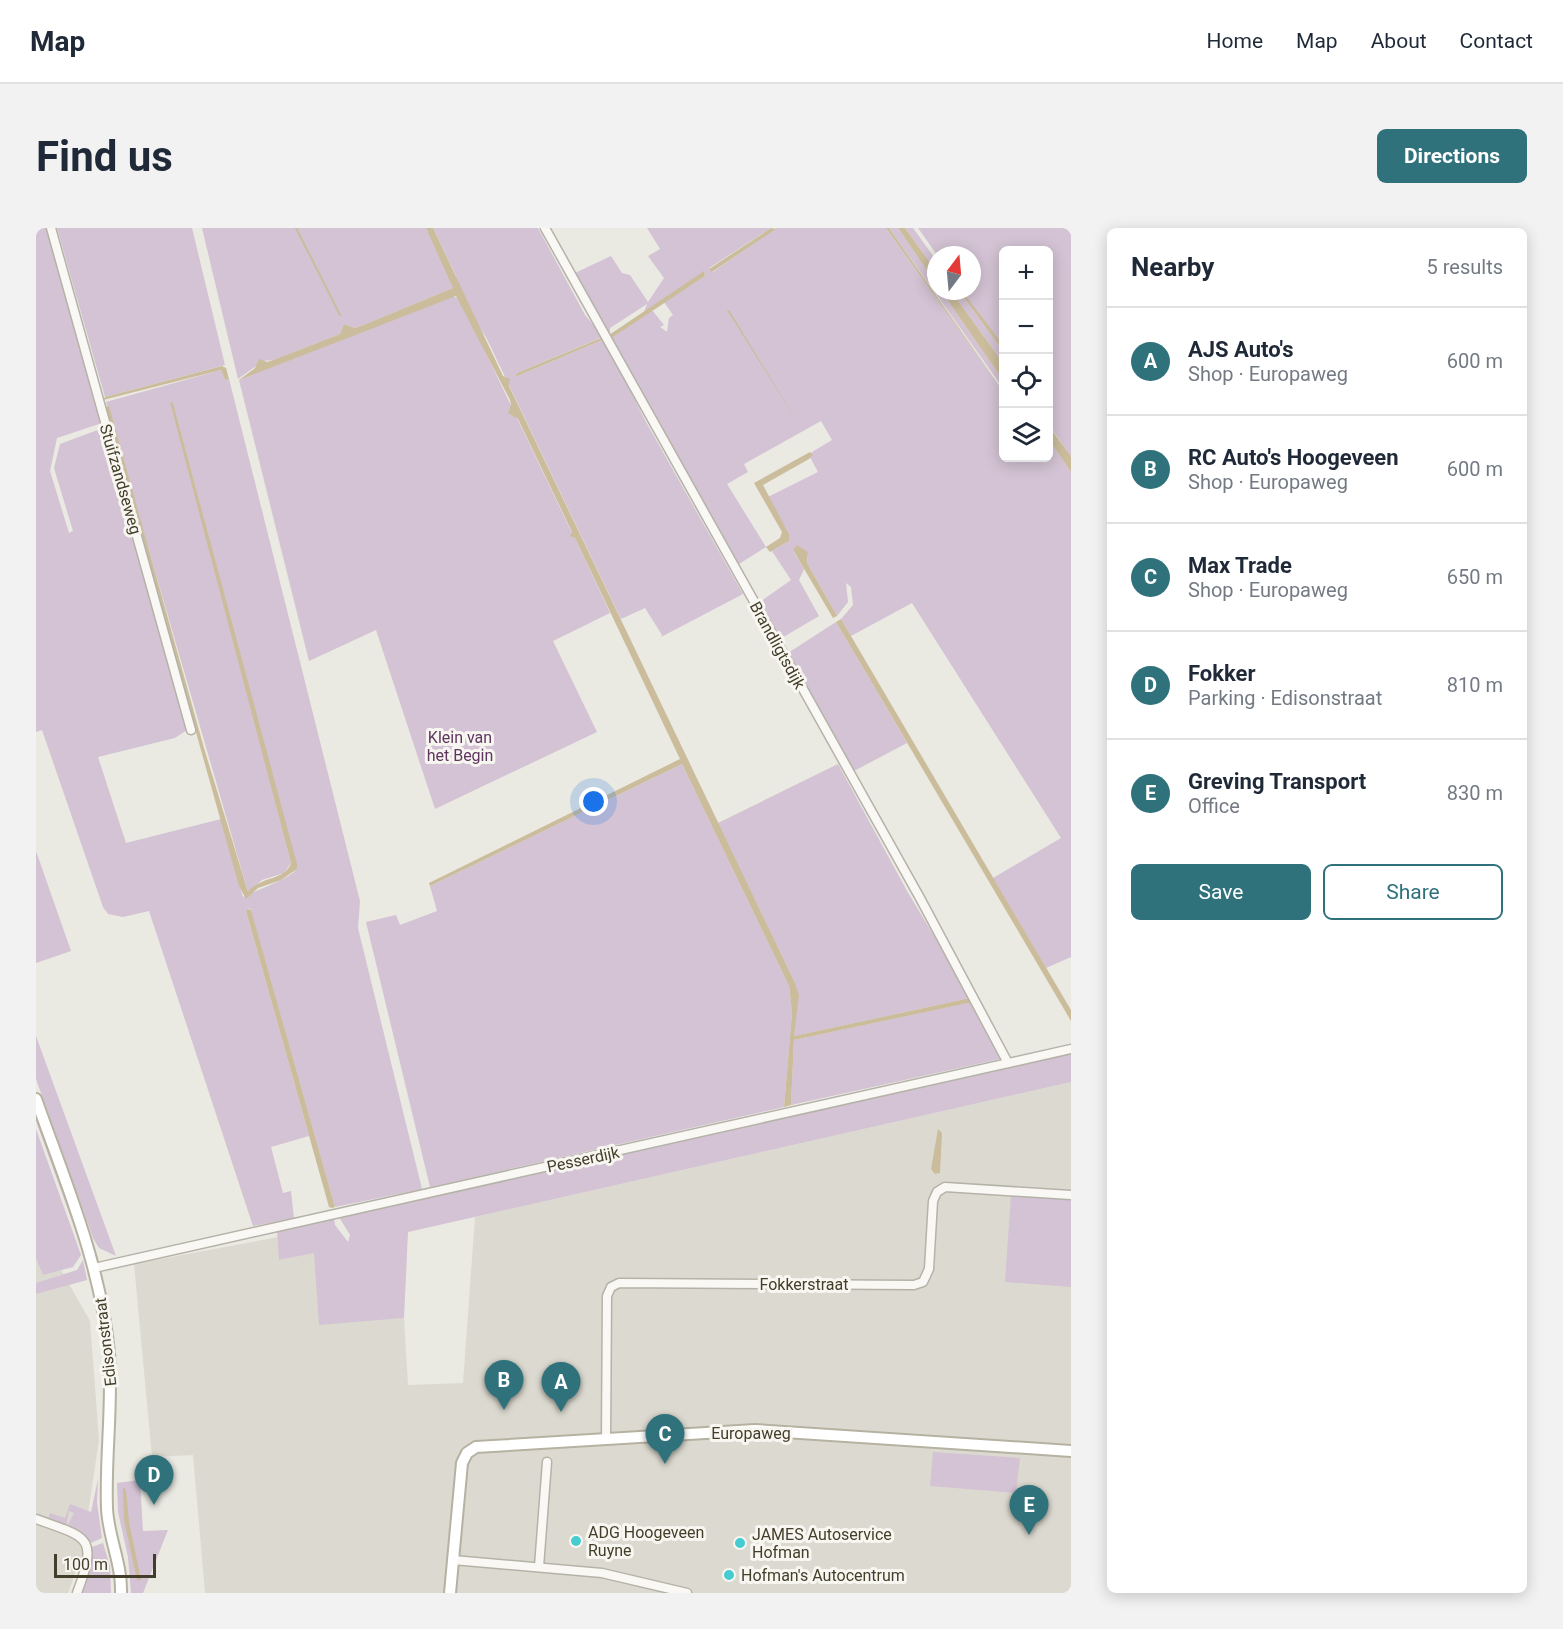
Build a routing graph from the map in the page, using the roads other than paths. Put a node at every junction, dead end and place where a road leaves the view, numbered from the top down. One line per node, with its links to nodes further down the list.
1 (51, 228): 3 (street, Stuifzandseweg)
2 (545, 228): 5 (street, Brandligtsdijk)
3 (191, 730)
4 (1071, 1049): 5 (street, Pesserdijk)
5 (1008, 1063): 8 (street, Pesserdijk)
6 (36, 1099): 8 (main road, Edisonstraat)
7 (1071, 1194): 9 (street, Fokkerstraat)
8 (94, 1268): 16 (main road, Edisonstraat)
9 (606, 1439): 10 (main road, Europaweg); 13 (main road, Europaweg)
10 (1071, 1451)
11 (547, 1462): 14 (street)
12 (36, 1519): 15 (street)
13 (453, 1560): 14 (street); 17 (main road, Europaweg)
14 (539, 1568): 18 (street)
15 (77, 1593)
16 (121, 1593)
17 (450, 1593)
18 (687, 1593)

